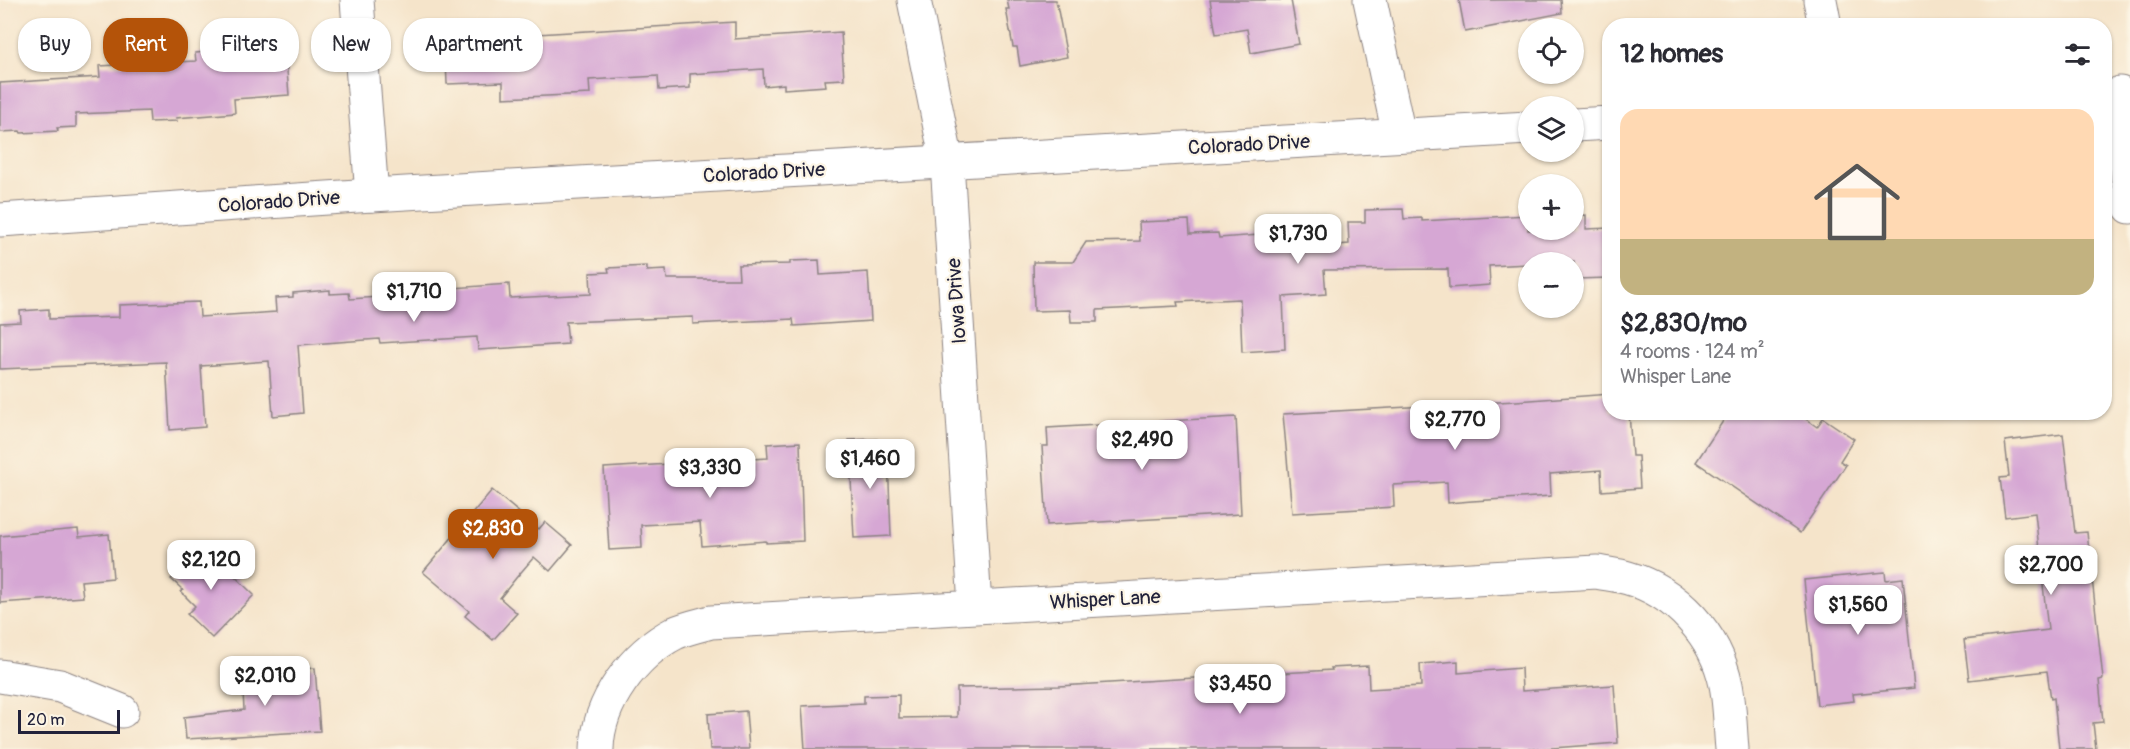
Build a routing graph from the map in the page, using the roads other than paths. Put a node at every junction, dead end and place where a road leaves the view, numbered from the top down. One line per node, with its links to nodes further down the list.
1 (357, 0): 12 (street)
2 (914, 0): 11 (street, Iowa Drive)
3 (1370, 0): 10 (street)
4 (1820, 0): 5 (street)
5 (1823, 18)
6 (2118, 93): 13 (street)
7 (1602, 123): 8 (street)
8 (1584, 124)
9 (1518, 129): 10 (street, Colorado Drive)
10 (1399, 135): 11 (street, Colorado Drive)
11 (947, 162): 12 (street, Colorado Drive); 15 (street, Iowa Drive)
12 (372, 195): 14 (street, Colorado Drive)
13 (2130, 207)
14 (0, 220)
15 (975, 606): 18 (street, Whisper Lane); 19 (street, Whisper Lane)
16 (0, 676): 17 (street)
17 (122, 711)
18 (597, 749)
19 (1732, 749)

